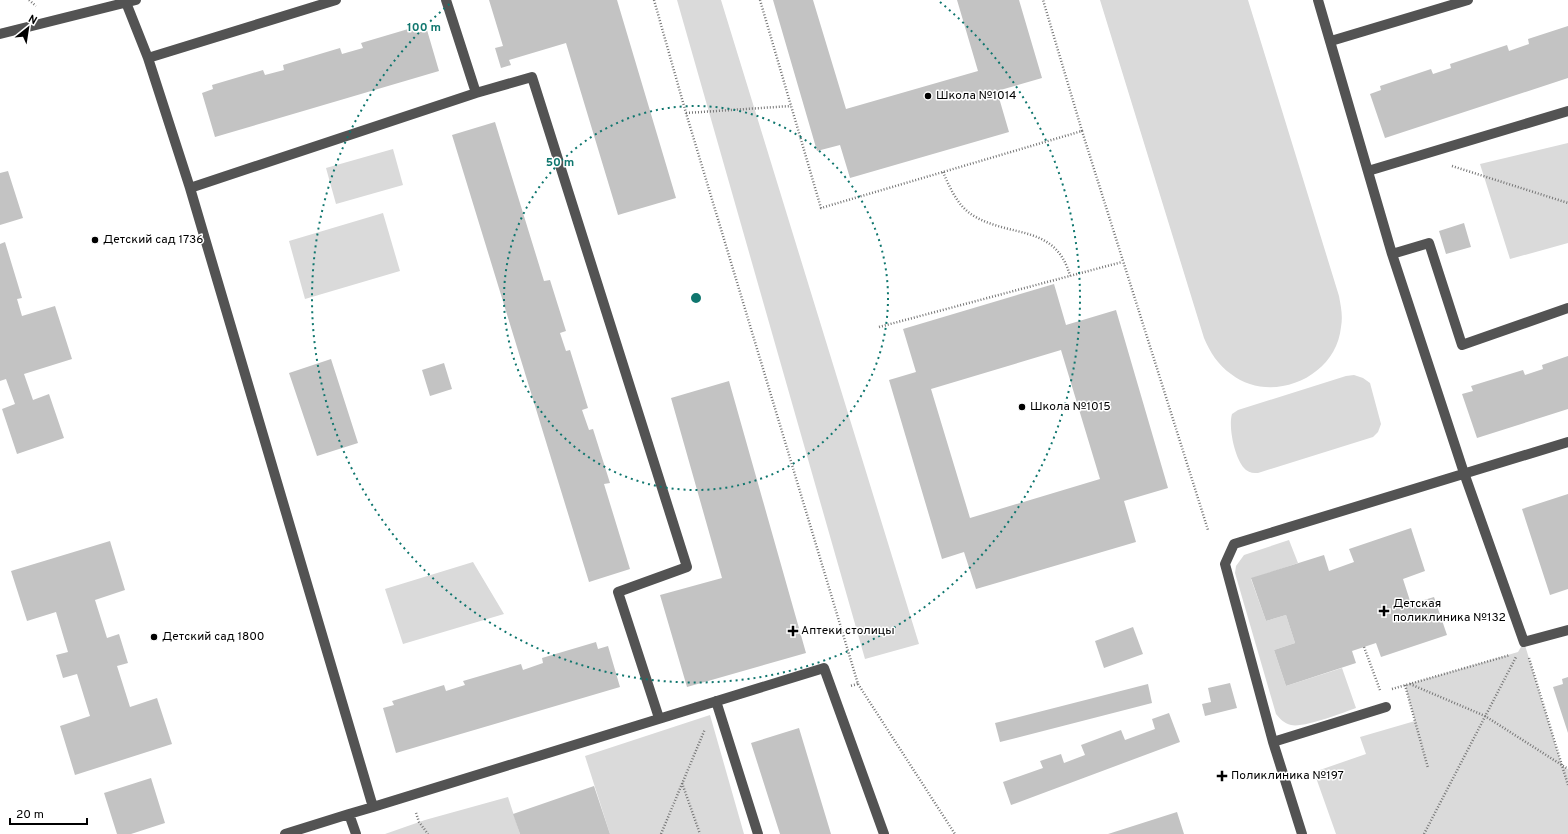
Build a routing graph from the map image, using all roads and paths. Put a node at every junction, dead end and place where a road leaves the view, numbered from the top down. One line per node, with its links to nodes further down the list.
1 (136, 0): 9 (lane)
2 (336, 0): 12 (lane)
3 (446, 0): 13 (lane)
4 (654, 0): 16 (path)
5 (760, 0): 14 (path)
6 (1043, 0): 17 (path)
7 (1318, 0): 11 (lane)
8 (1468, 0): 11 (lane)
9 (125, 2): 10 (lane); 12 (lane)
10 (0, 34)
11 (1331, 42): 19 (lane)
12 (148, 58): 21 (lane)
13 (476, 93): 21 (lane); 40 (lane)
14 (791, 106): 16 (path); 20 (path)
15 (1568, 111): 19 (lane)
16 (686, 113): 34 (path)
17 (1082, 131): 20 (path); 24 (path)
18 (1449, 165): 22 (path)
19 (1368, 170): 23 (lane)
20 (943, 172): 25 (path)
21 (190, 188): 50 (lane)
22 (1568, 203)
23 (1392, 254): 26 (lane); 29 (lane)
24 (1122, 262): 25 (path); 30 (path)
25 (1070, 276): 27 (path)
26 (1568, 308)
27 (879, 327)
28 (1568, 442): 29 (lane)
29 (1464, 473): 32 (lane); 42 (lane)
30 (1208, 530)
31 (1568, 630): 32 (lane)
32 (1524, 642): 44 (path)
33 (1364, 647): 38 (path)
34 (858, 684): 36 (path); 59 (path)
35 (1410, 684): 39 (path); 39 (path); 45 (path)
36 (833, 693): 37 (lane); 58 (lane)
37 (716, 701): 40 (lane); 57 (lane)
38 (1386, 707): 42 (lane)
39 (1485, 716): 44 (path); 61 (path)
40 (659, 718): 49 (lane)
41 (705, 728): 47 (path)
42 (1273, 742): 60 (lane)
43 (1568, 764): 44 (path)
44 (1562, 766): 46 (path); 48 (path)
45 (1428, 768)
46 (1568, 769)
47 (682, 783): 55 (path); 56 (path)
48 (1568, 784)
49 (410, 795): 50 (lane); 54 (path)
50 (373, 807): 51 (lane)
51 (350, 814): 52 (lane); 53 (lane)
52 (285, 834)
53 (356, 834)
54 (428, 834)
55 (661, 834)
56 (700, 834)
57 (758, 834)
58 (884, 834)
59 (954, 834)
60 (1302, 834)
61 (1424, 834)

